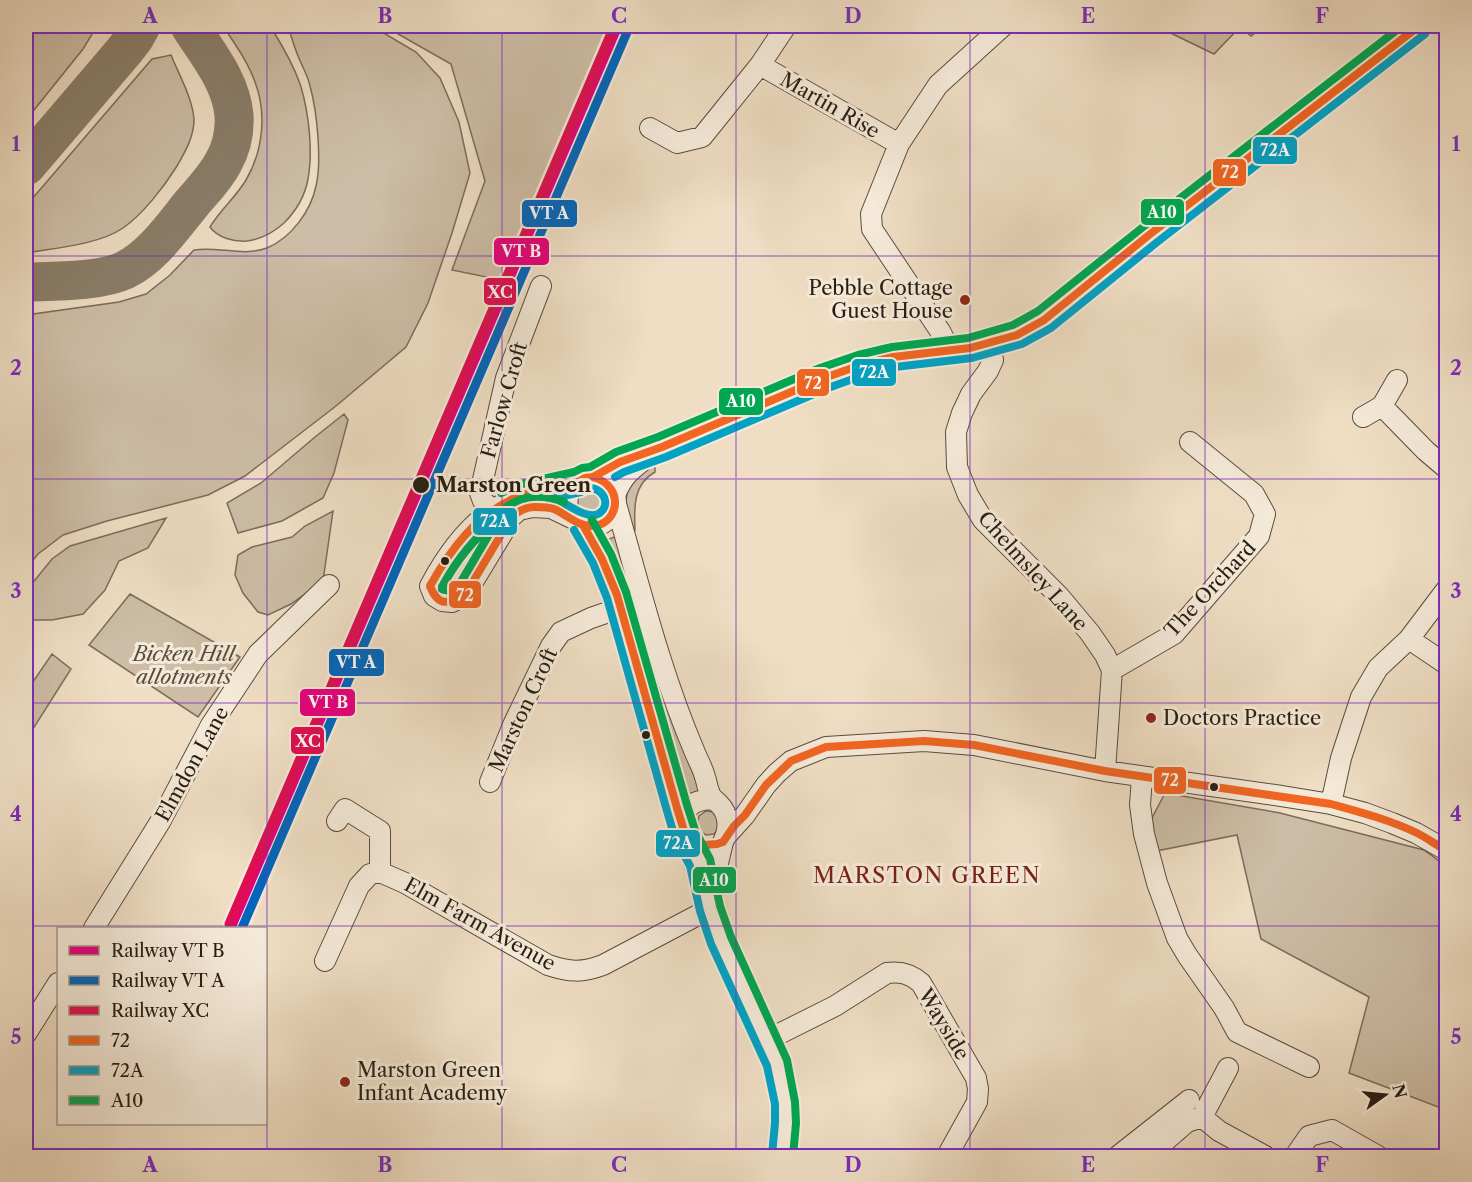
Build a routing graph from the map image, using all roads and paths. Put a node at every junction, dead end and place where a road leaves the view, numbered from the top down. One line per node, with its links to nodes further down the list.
1 (786, 26): 4 (street)
2 (1419, 26): 8 (street)
3 (999, 27): 6 (street)
4 (760, 65): 5 (street); 6 (street, Martin Rise)
5 (650, 128)
6 (900, 144): 9 (street)
7 (541, 286): 18 (street, Farlow Croft)
8 (990, 343): 9 (street); 25 (street, Chelmsley Lane)
9 (951, 350): 14 (street)
10 (1397, 380): 11 (street)
11 (1382, 406): 12 (street); 15 (street)
12 (1363, 417)
13 (1190, 442): 25 (street, The Orchard)
14 (662, 447): 16 (street); 17 (street)
15 (1446, 468)
16 (585, 479): 17 (street); 18 (street); 19 (street)
17 (616, 499): 19 (street); 30 (street)
18 (493, 511): 19 (street)
19 (579, 522): 22 (street)
20 (329, 585): 38 (street, Elmdon Lane)
21 (1446, 590): 23 (street)
22 (620, 608): 28 (street, Marston Croft); 33 (street)
23 (1409, 639): 24 (street); 31 (street)
24 (1446, 664)
25 (1112, 670): 26 (street)
26 (1105, 771): 27 (street); 29 (street)
27 (1142, 777): 31 (street); 43 (street)
28 (490, 782)
29 (766, 785): 30 (street); 34 (street)
30 (715, 801): 33 (street); 34 (street)
31 (1331, 804): 35 (street)
32 (337, 821): 36 (street, Elm Farm Avenue)
33 (685, 832): 34 (street); 37 (street)
34 (725, 839): 37 (street)
35 (1446, 850)
36 (380, 872): 37 (street, Elm Farm Avenue); 39 (street, Elm Farm Avenue)
37 (711, 909): 42 (street)
38 (95, 927)
39 (325, 961)
40 (57, 985): 41 (street)
41 (26, 1034)
42 (767, 1040): 47 (street); 48 (street, Wayside)
43 (1309, 1067)
44 (1228, 1068): 46 (street)
45 (1188, 1100): 49 (street)
46 (1202, 1117): 50 (street); 51 (street)
47 (782, 1156)
48 (947, 1156)
49 (1118, 1156)
50 (1148, 1156)
51 (1265, 1156)
52 (1295, 1156): 53 (street)
53 (1378, 1156)

